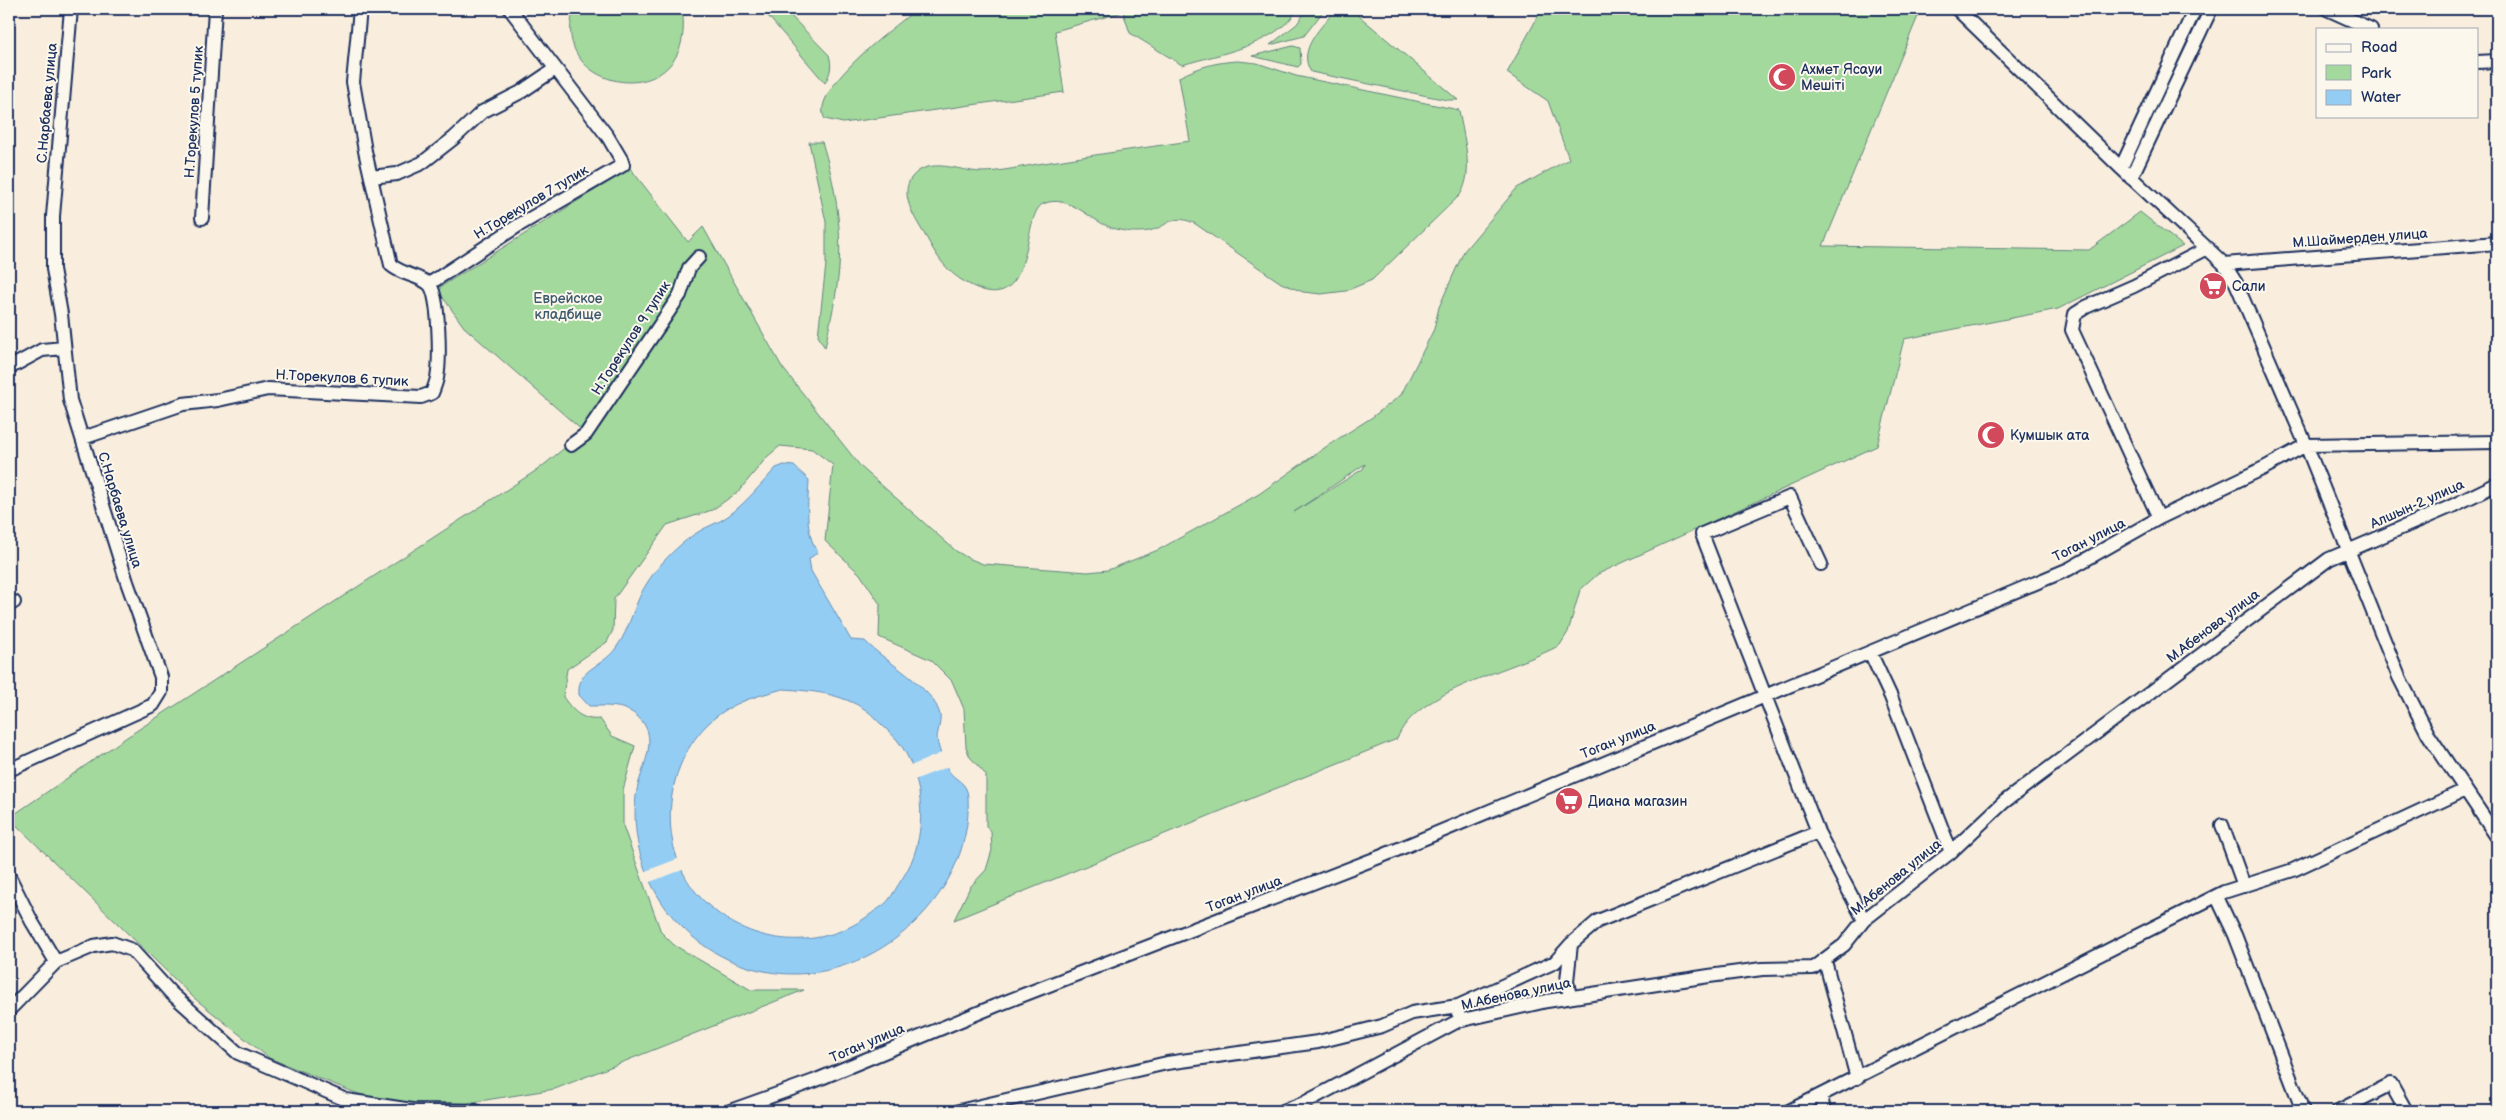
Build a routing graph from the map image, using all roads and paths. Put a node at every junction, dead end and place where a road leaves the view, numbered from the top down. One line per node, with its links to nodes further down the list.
1 (71, 9): 22 (street, С.Нарбаева улица)
2 (215, 9): 16 (street, Н.Торекулов 5 тупик)
3 (360, 9): 14 (street)
4 (510, 9): 12 (street)
5 (1957, 9): 13 (street)
6 (2195, 9): 13 (street)
7 (2210, 9): 15 (street)
8 (2327, 9): 9 (street)
9 (2369, 28)
10 (2497, 61): 11 (street)
11 (2478, 62)
12 (555, 70): 14 (street); 21 (street, Н.Торекулов 7 тупик)
13 (2121, 168): 15 (street)
14 (371, 177): 21 (street)
15 (2131, 178): 18 (street)
16 (202, 218)
17 (2497, 243): 20 (street, М.Шаймерден улица)
18 (2208, 248): 20 (street); 29 (street)
19 (699, 257): 26 (street, Н.Торекулов 9 тупик)
20 (2224, 264): 27 (street)
21 (428, 284): 24 (street, Н.Торекулов 6 тупик)
22 (64, 348): 23 (street); 24 (street, С.Нарбаева улица)
23 (9, 368)
24 (83, 438): 34 (street, С.Нарбаева улица)
25 (2497, 442): 27 (street)
26 (571, 445)
27 (2306, 445): 29 (street, Тоган улица); 30 (street)
28 (2497, 484): 30 (street, Алшын-2 улица)
29 (2159, 518): 32 (street, Тоган улица)
30 (2348, 550): 35 (street); 39 (street, М.Абенова улица)
31 (1821, 564): 33 (street)
32 (1870, 652): 33 (street, Тоган улица); 39 (street)
33 (1765, 696): 37 (street); 54 (street, Тоган улица)
34 (9, 770)
35 (2465, 790): 38 (street); 41 (street)
36 (2222, 825): 41 (street)
37 (1818, 832): 43 (street); 44 (street)
38 (2497, 837)
39 (1951, 852): 43 (street, М.Абенова улица)
40 (9, 876): 45 (street)
41 (2244, 886): 42 (street)
42 (2217, 897): 51 (street); 59 (street)
43 (1864, 920): 46 (street, М.Абенова улица)
44 (1571, 944): 47 (street); 48 (street)
45 (56, 962): 49 (street); 53 (street)
46 (1825, 962): 47 (street, М.Абенова улица); 51 (street)
47 (1570, 997): 50 (street, М.Абенова улица)
48 (1458, 1006): 50 (street); 55 (street)
49 (9, 1010)
50 (1458, 1021): 56 (street, М.Абенова улица)
51 (1857, 1078): 52 (street)
52 (1820, 1096): 57 (street); 58 (street)
53 (476, 1111)
54 (730, 1111)
55 (959, 1111)
56 (1283, 1111)
57 (1789, 1111)
58 (1824, 1111)
59 (2303, 1111)
60 (2338, 1111): 61 (street)
61 (2406, 1111)

